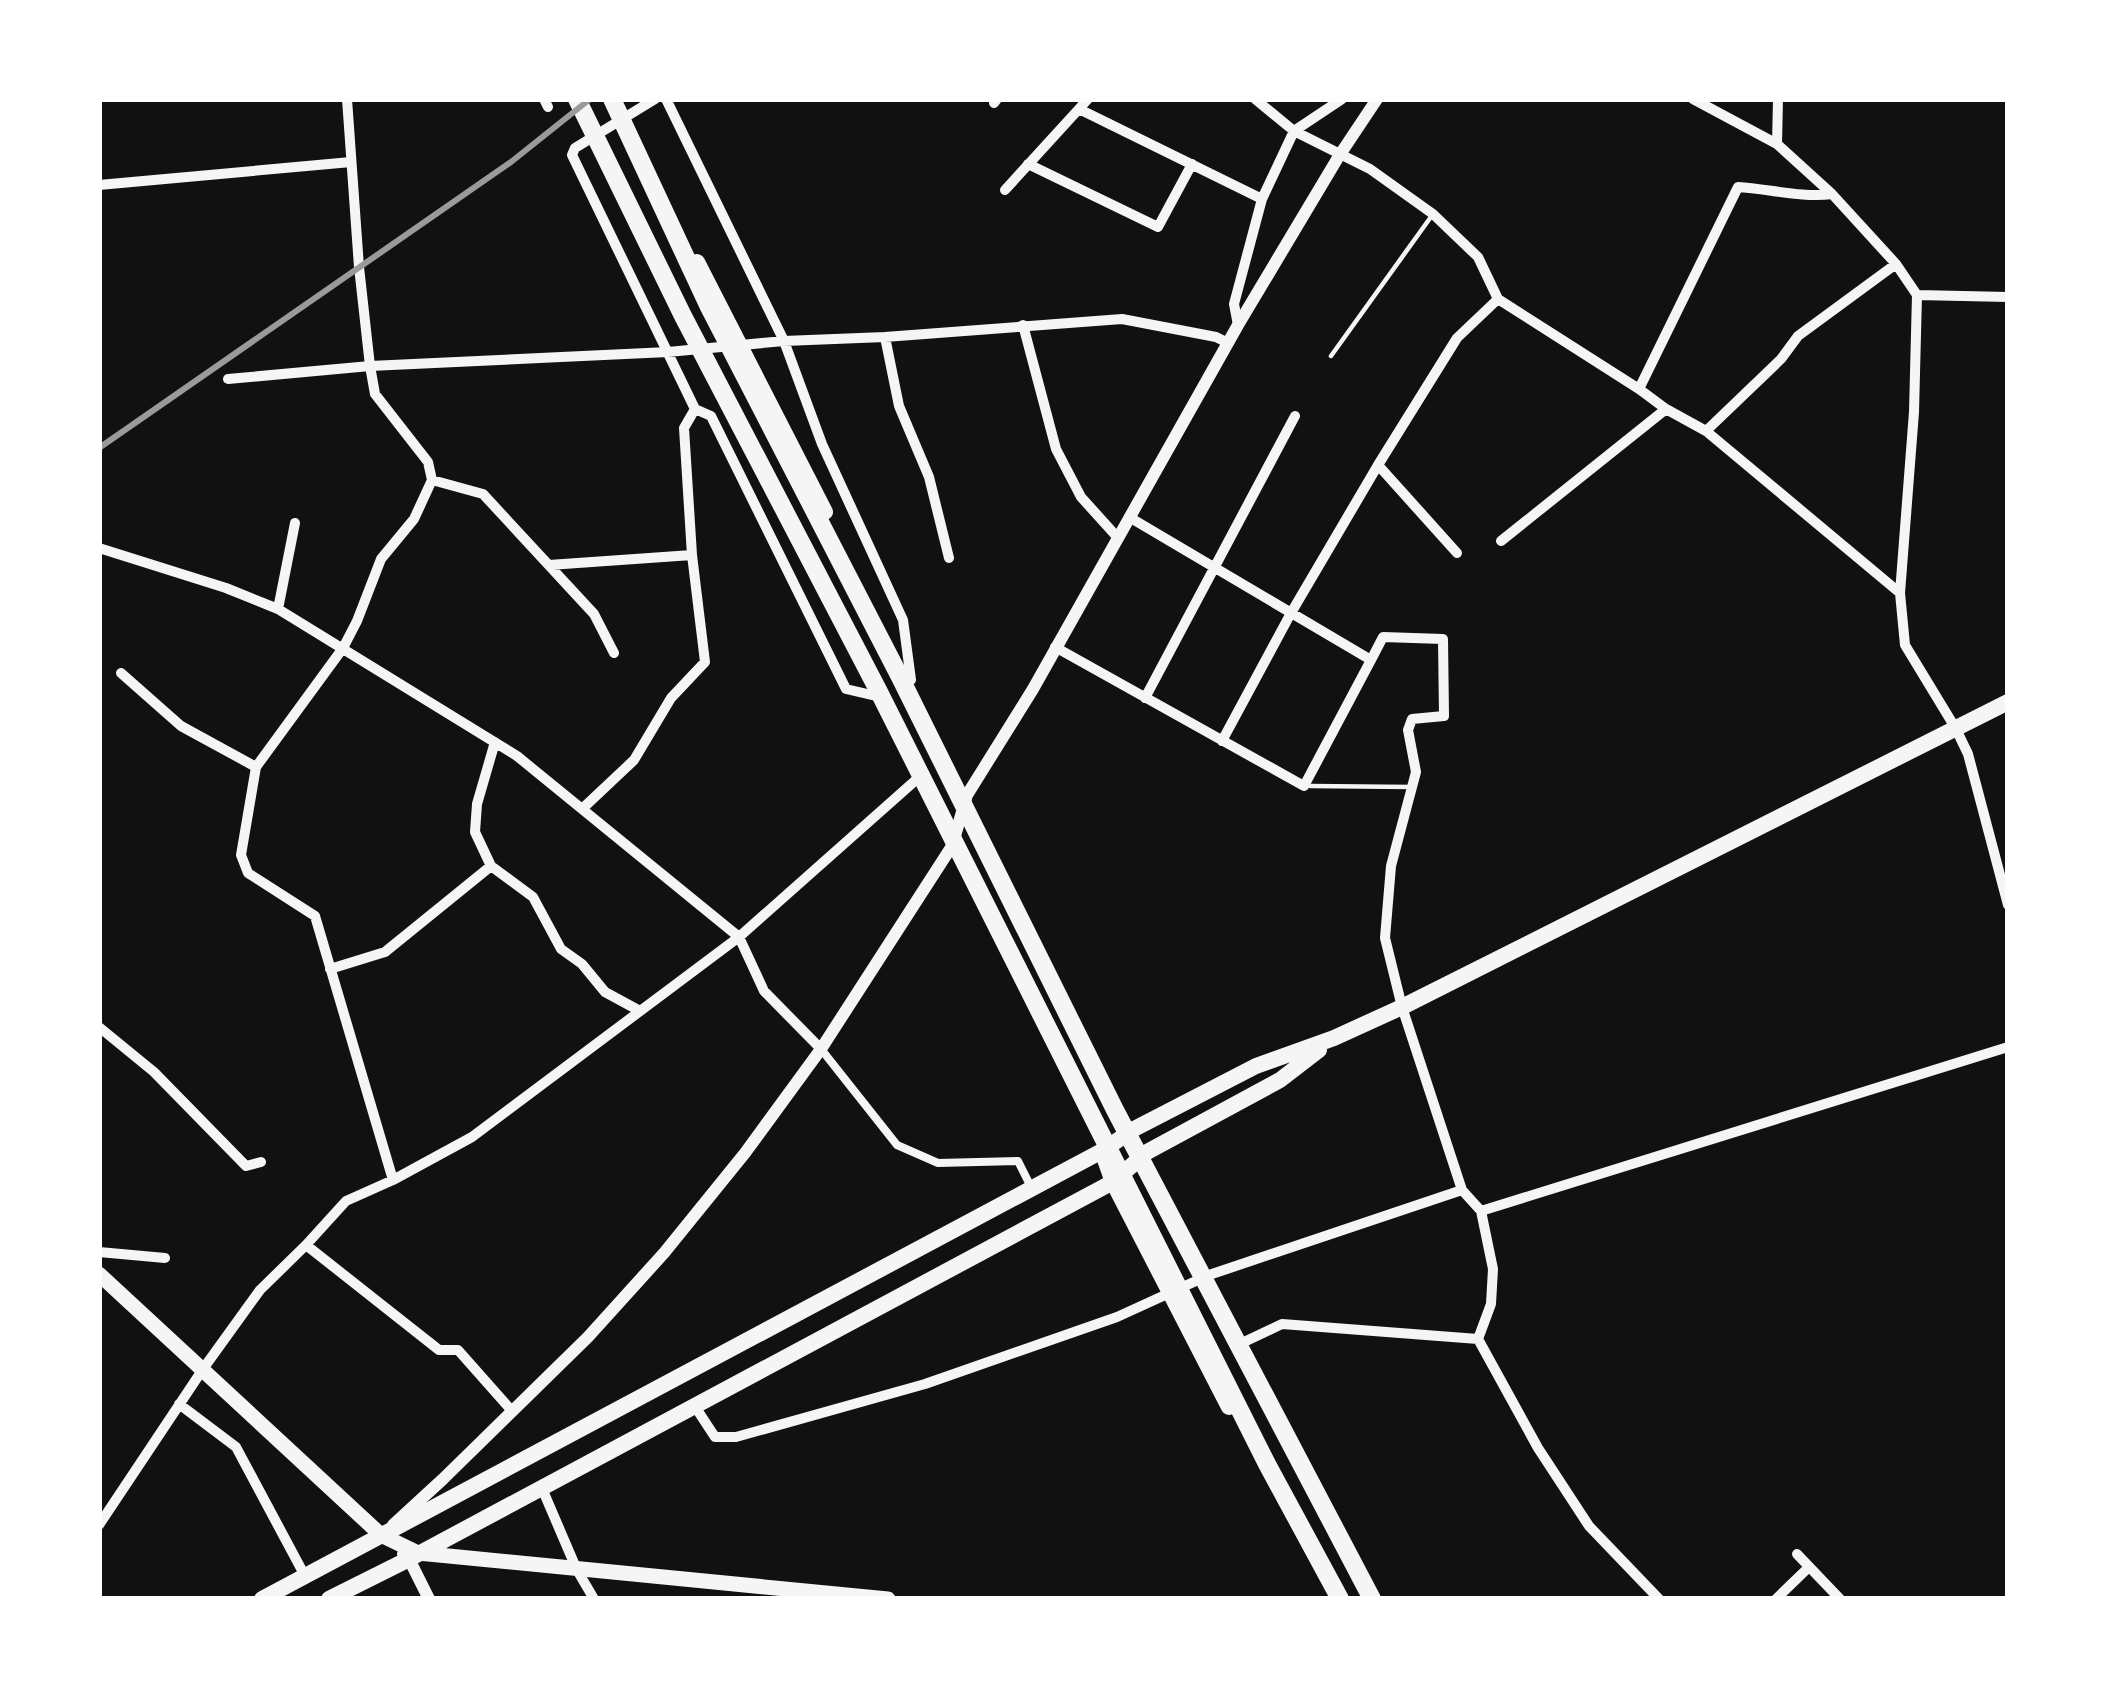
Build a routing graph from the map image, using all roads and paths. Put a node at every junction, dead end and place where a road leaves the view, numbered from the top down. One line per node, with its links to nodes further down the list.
1 (346, 99): 17 (street)
2 (577, 99): 14 (main road); 124 (highway)
3 (613, 99): 12 (main road); 125 (highway)
4 (655, 99): 12 (street)
5 (666, 99): 32 (street)
6 (1255, 99): 13 (street)
7 (1342, 99): 13 (street)
8 (1377, 99): 16 (street)
9 (1693, 99): 15 (street)
10 (1778, 99): 15 (street)
11 (1084, 104): 18 (street); 19 (street)
12 (624, 119): 14 (street); 34 (main road)
13 (1294, 131): 16 (street); 23 (street)
14 (596, 135): 35 (main road); 36 (street)
15 (1777, 145): 22 (street)
16 (1339, 156): 24 (street); 30 (street)
17 (351, 162): 20 (street); 38 (street)
18 (1028, 164): 19 (street); 21 (street)
19 (1192, 164): 23 (street)
20 (99, 185)
21 (1005, 190)
22 (1832, 194): 25 (street); 40 (street)
23 (1262, 200): 30 (street)
24 (1433, 214): 28 (street); 37 (lane)
25 (1896, 264): 26 (street); 44 (street)
26 (1917, 295): 27 (street); 57 (street)
27 (2008, 297)
28 (1498, 299): 40 (street); 45 (street)
29 (1023, 325): 31 (street); 33 (street); 49 (street)
30 (1238, 326): 33 (street)
31 (885, 337): 32 (street); 54 (street)
32 (784, 341): 34 (street); 65 (street)
33 (1228, 343): 47 (street)
34 (740, 345): 35 (street); 65 (main road)
35 (702, 349): 36 (street); 66 (main road)
36 (668, 352): 38 (street); 42 (street)
37 (1331, 356)
38 (370, 366): 39 (street); 46 (street)
39 (227, 379)
40 (1639, 389): 41 (street)
41 (1666, 409): 44 (street); 50 (street)
42 (695, 410): 53 (street); 66 (street)
43 (1295, 416): 56 (street)
44 (1706, 431): 57 (street)
45 (1378, 465): 52 (street); 59 (street)
46 (432, 480): 55 (street); 61 (street)
47 (1129, 518): 49 (street); 56 (street)
48 (295, 523): 58 (street)
49 (1118, 538): 60 (street)
50 (1501, 541)
51 (99, 548): 58 (street)
52 (1456, 553)
53 (692, 555): 55 (street); 77 (street)
54 (949, 558)
55 (549, 565): 62 (street)
56 (1214, 568): 59 (street); 67 (street)
57 (1900, 593): 69 (street)
58 (278, 609): 61 (street)
59 (1292, 613): 63 (street); 70 (street)
60 (1055, 647): 67 (street); 76 (street)
61 (343, 648): 71 (street); 72 (street)
62 (614, 653)
63 (1371, 659): 74 (street); 75 (street)
64 (121, 674): 72 (street)
65 (911, 680): 76 (main road)
66 (876, 696): 73 (main road)
67 (1145, 698): 70 (street)
68 (2008, 702): 69 (main road)
69 (1956, 728): 80 (street); 83 (main road)
70 (1222, 741): 74 (street)
71 (495, 742): 77 (street); 79 (street)
72 (256, 767): 82 (street)
73 (917, 779): 78 (main road); 81 (street)
74 (1304, 786): 75 (lane)
75 (1414, 787): 83 (street)
76 (968, 795): 78 (street); 89 (main road)
77 (583, 809): 81 (street)
78 (952, 846): 88 (street); 90 (main road)
79 (491, 866): 82 (street); 84 (street)
80 (2008, 904)
81 (739, 937): 84 (street); 88 (street)
82 (331, 970): 93 (street)
83 (1402, 1007): 86 (main road); 96 (street)
84 (640, 1011): 93 (street)
85 (99, 1027): 92 (street)
86 (1334, 1039): 89 (main road); 91 (main road)
87 (2008, 1047): 97 (street)
88 (821, 1048): 95 (street); 109 (street)
89 (1134, 1129): 90 (main road); 91 (main road)
90 (1102, 1151): 94 (main road); 95 (main road)
91 (1147, 1152): 94 (main road); 102 (main road)
92 (261, 1162)
93 (393, 1180): 98 (street)
94 (1113, 1182): 103 (main road); 108 (main road)
95 (1032, 1188): 112 (main road)
96 (1462, 1190): 97 (street); 102 (street)
97 (1480, 1211): 104 (street)
98 (307, 1245): 106 (street); 109 (street)
99 (99, 1252): 100 (street)
100 (165, 1258)
101 (99, 1274): 106 (main road)
102 (1209, 1275): 103 (street); 105 (main road)
103 (1168, 1292): 108 (street); 123 (main road)
104 (1478, 1339): 105 (street); 126 (street)
105 (1244, 1342): 125 (main road)
106 (203, 1369): 107 (street); 112 (main road)
107 (179, 1405): 111 (street); 117 (street)
108 (694, 1405): 110 (main road)
109 (512, 1412): 112 (street)
110 (541, 1486): 114 (main road); 116 (street)
111 (99, 1525)
112 (381, 1535): 114 (main road); 117 (main road)
113 (1797, 1554): 115 (street)
114 (414, 1556): 116 (main road); 119 (main road); 120 (street)
115 (1808, 1568): 127 (street); 128 (street)
116 (578, 1570): 121 (street); 122 (main road)
117 (305, 1576): 118 (main road)
118 (262, 1599)
119 (329, 1599)
120 (429, 1599)
121 (594, 1599)
122 (888, 1599)
123 (1330, 1599)
124 (1340, 1599)
125 (1374, 1599)
126 (1659, 1599)
127 (1776, 1599)
128 (1840, 1599)

